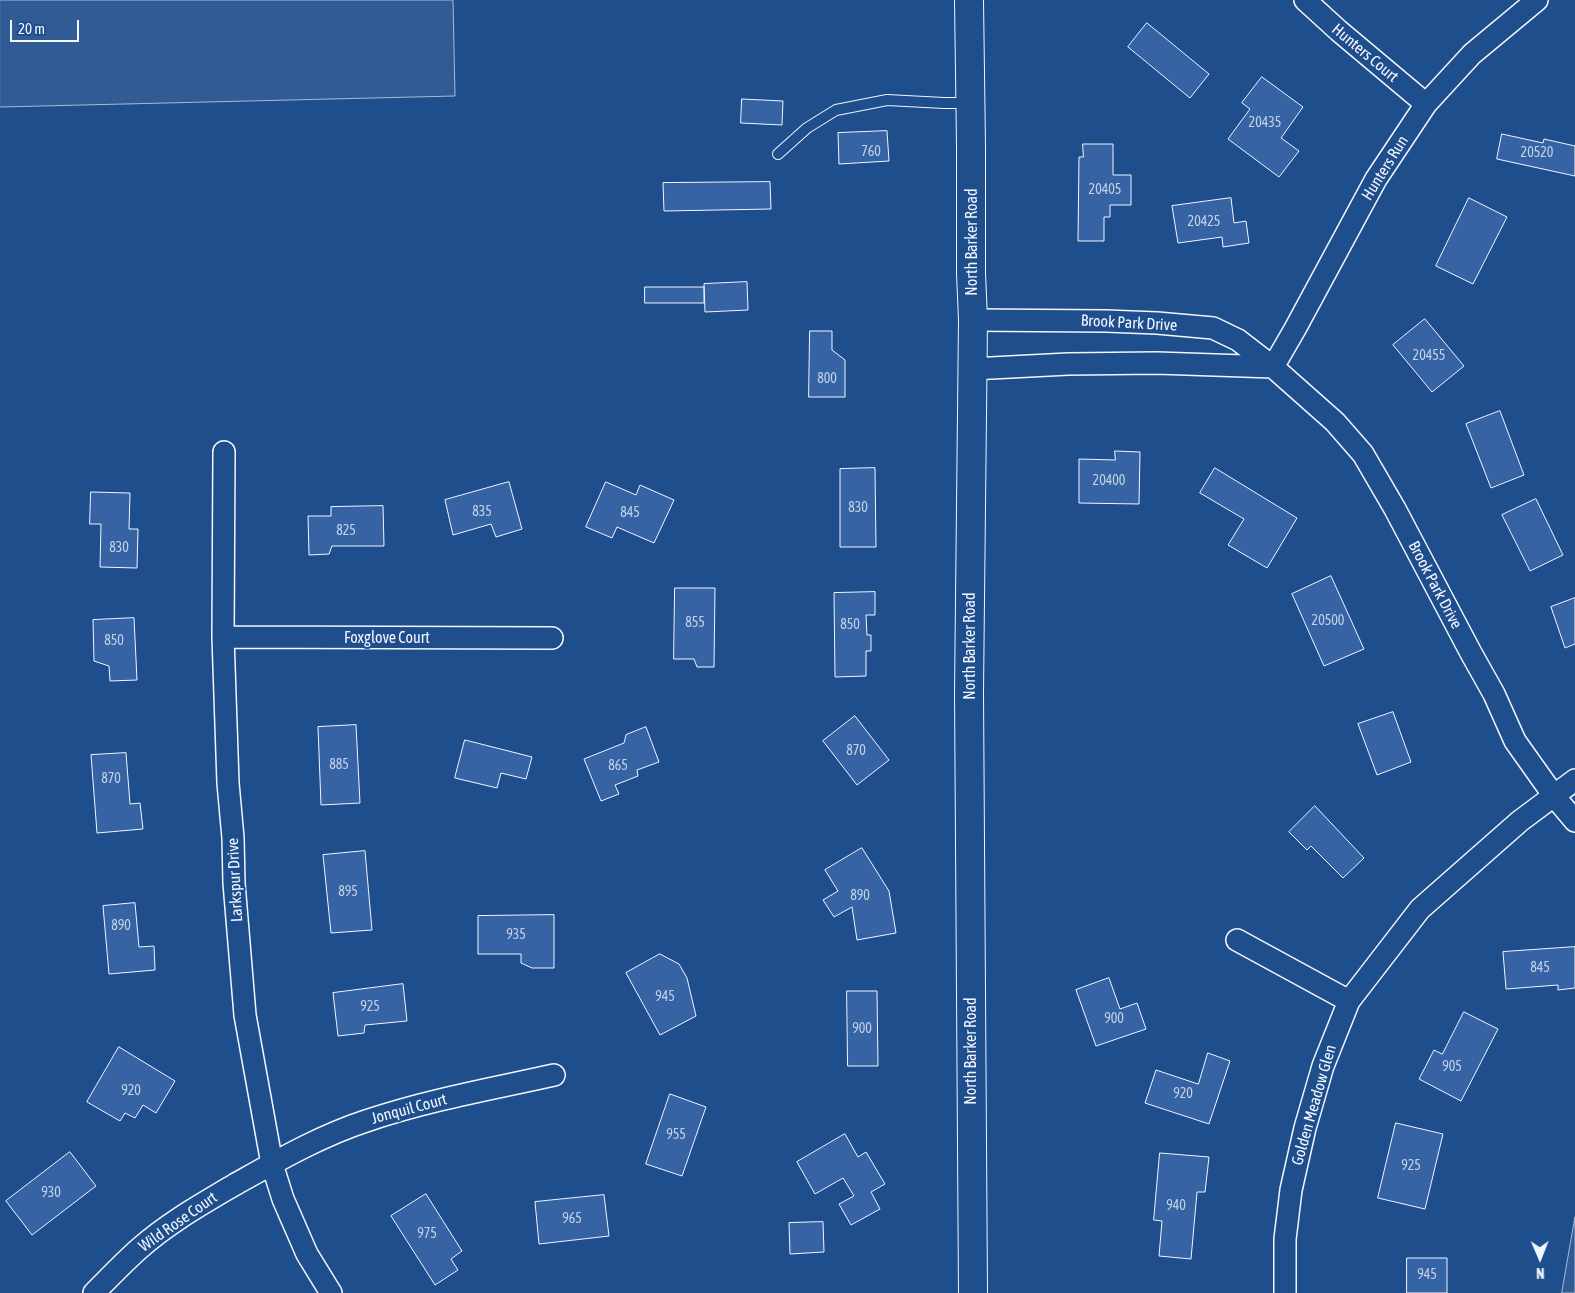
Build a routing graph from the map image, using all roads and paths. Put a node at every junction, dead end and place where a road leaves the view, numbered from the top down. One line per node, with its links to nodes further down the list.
1 (969, 0): 4 (main road, North Barker Road)
2 (1305, 0): 5 (street, Hunters Court)
3 (1536, 0): 5 (street, Hunters Run)
4 (971, 103): 6 (lane); 7 (main road, North Barker Road)
5 (1426, 104): 8 (street, Hunters Run)
6 (778, 154)
7 (973, 320): 8 (street, Brook Park Drive); 9 (main road, North Barker Road)
8 (1273, 367): 9 (street); 14 (street, Brook Park Drive)
9 (972, 369): 22 (main road, North Barker Road)
10 (224, 452): 11 (street, Larkspur Drive)
11 (223, 637): 12 (street, Foxglove Court); 19 (street, Larkspur Drive)
12 (552, 638)
13 (1575, 780): 14 (street, Golden Meadow Glen)
14 (1554, 796): 15 (street, Brook Park Drive); 17 (street, Golden Meadow Glen)
15 (1575, 821)
16 (1237, 940): 17 (street)
17 (1349, 1001): 23 (street, Golden Meadow Glen)
18 (554, 1075): 19 (street, Jonquil Court)
19 (272, 1164): 20 (street, Wild Rose Court); 21 (street, Larkspur Drive)
20 (94, 1293)
21 (331, 1293)
22 (973, 1293)
23 (1285, 1293)

